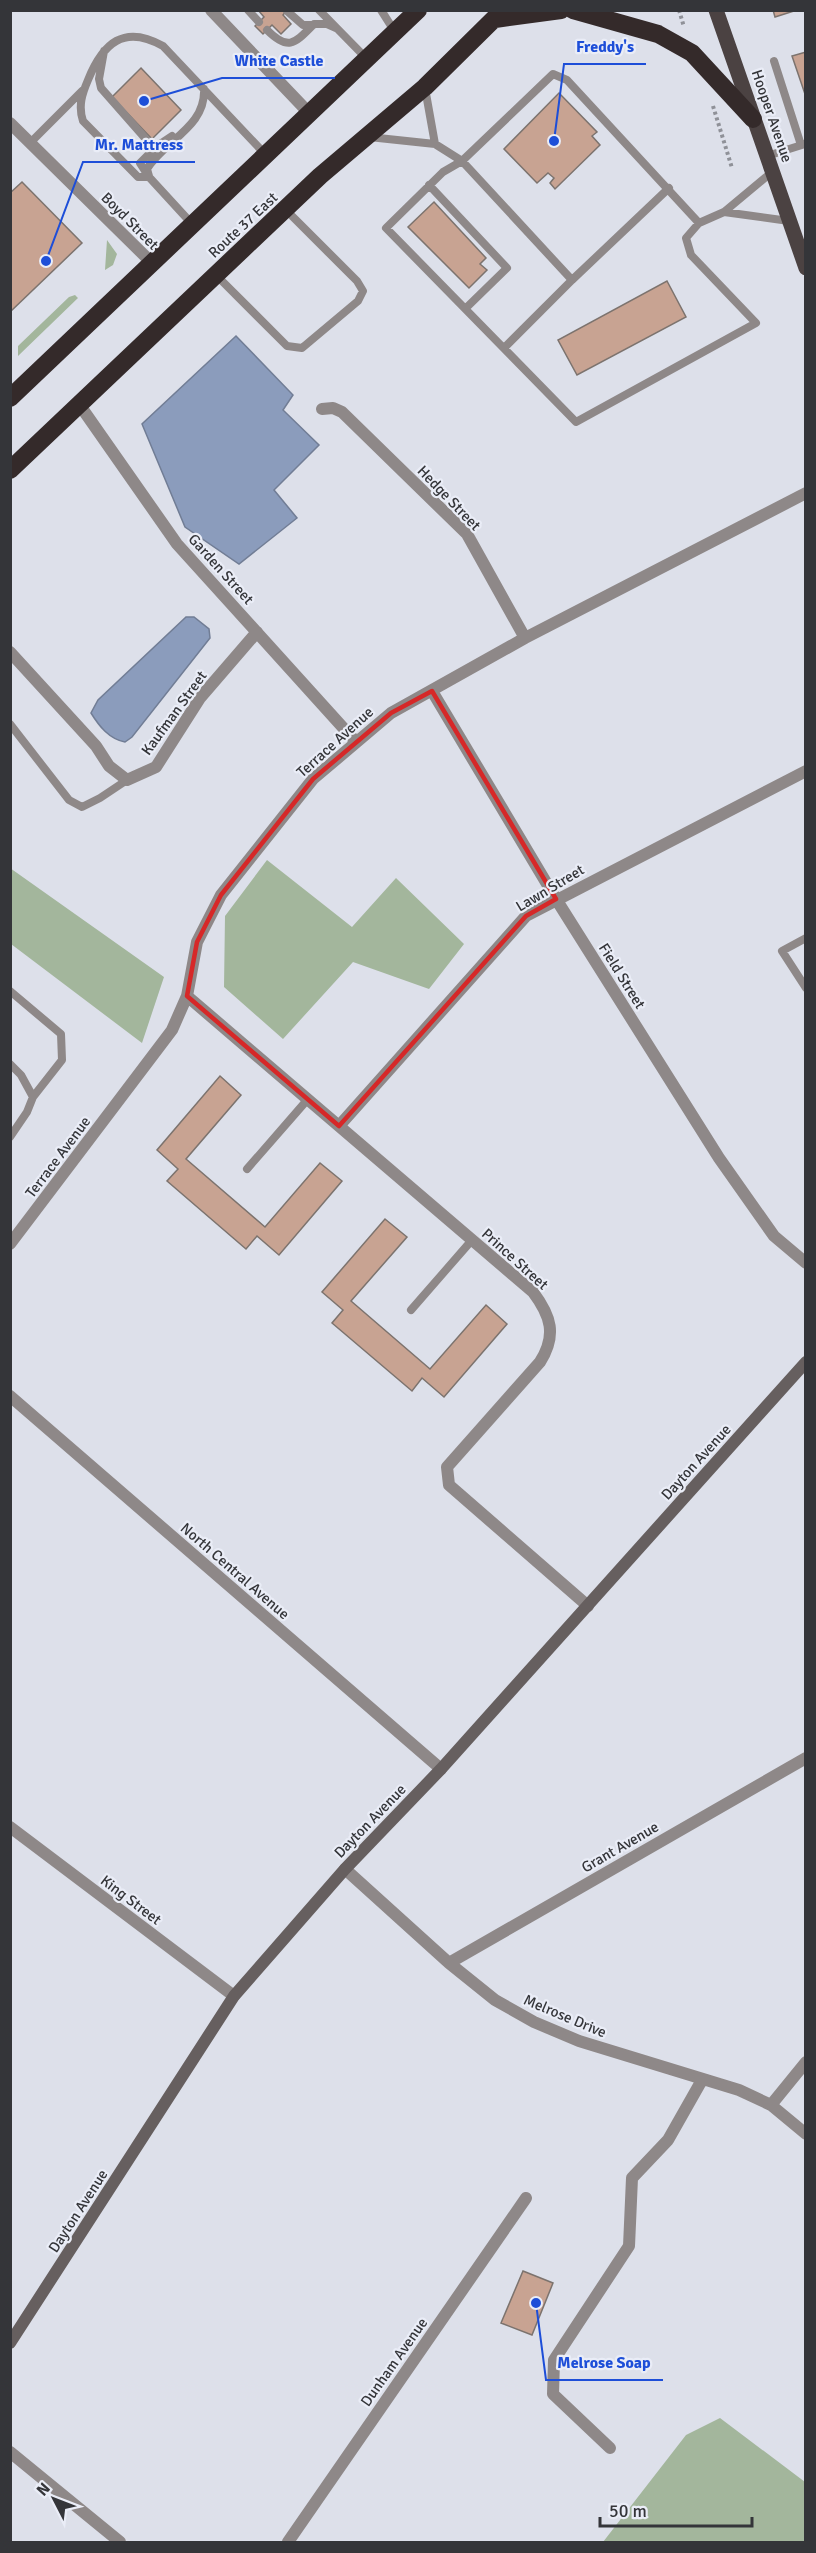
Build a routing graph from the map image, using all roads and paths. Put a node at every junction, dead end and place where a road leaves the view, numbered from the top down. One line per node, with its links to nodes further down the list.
1 (211, 10): 25 (street)
2 (248, 10): 12 (lane)
3 (319, 10): 14 (lane)
4 (381, 10): 16 (lane)
5 (418, 10): 16 (highway)
6 (561, 10): 11 (highway)
7 (573, 10): 27 (highway)
8 (679, 10): 17 (path)
9 (716, 10): 27 (main road, Hooper Avenue)
10 (287, 11): 13 (lane)
11 (499, 15): 21 (highway, Route 37 East)
12 (259, 22)
13 (314, 24): 14 (lane); 15 (lane)
14 (336, 28): 19 (lane)
15 (267, 30)
16 (395, 32): 19 (highway)
17 (686, 32)
18 (105, 48): 22 (lane); 23 (lane); 33 (lane)
19 (367, 59): 25 (highway)
20 (774, 61): 32 (lane)
21 (425, 87): 29 (highway, Route 37 East); 31 (lane)
22 (204, 88): 26 (lane); 34 (lane)
23 (84, 89): 30 (lane); 39 (lane)
24 (711, 102): 37 (path)
25 (309, 113): 34 (highway)
26 (197, 119): 33 (lane); 39 (lane)
27 (753, 119): 35 (main road, Hooper Avenue)
28 (10, 123): 30 (street, Boyd Street)
29 (369, 137): 31 (lane); 42 (highway, Route 37 East)
30 (30, 143): 47 (street, Boyd Street)
31 (435, 144): 36 (lane)
32 (803, 144): 35 (lane)
33 (152, 146): 39 (lane)
34 (265, 154): 46 (highway)
35 (767, 156): 38 (main road, Hooper Avenue)
36 (462, 161): 40 (lane); 41 (lane); 50 (lane)
37 (732, 168)
38 (772, 172): 43 (lane); 44 (main road, Hooper Avenue)
39 (149, 177): 46 (lane)
40 (429, 185): 51 (lane); 51 (lane)
41 (669, 188): 45 (lane); 50 (lane)
42 (285, 209): 49 (highway, Route 37 East); 49 (lane)
43 (724, 212): 44 (lane); 45 (lane)
44 (789, 221): 48 (main road, Hooper Avenue)
45 (699, 223): 52 (lane)
46 (193, 225): 47 (highway)
47 (152, 264): 53 (highway)
48 (806, 268)
49 (216, 275): 54 (highway, Route 37 East)
50 (572, 280): 52 (lane)
51 (465, 308): 52 (lane)
52 (505, 347)
53 (10, 398)
54 (79, 405): 56 (highway, Route 37 East); 58 (street, Garden Street)
55 (322, 409): 59 (street, Hedge Street)
56 (10, 470)
57 (806, 492): 59 (street, Terrace Avenue)
58 (257, 632): 63 (street, Garden Street); 65 (street, Kaufman Street)
59 (525, 638): 61 (street, Terrace Avenue)
60 (10, 652): 65 (street)
61 (432, 690): 63 (street, Terrace Avenue); 66 (street, Field Street)
62 (10, 724): 65 (lane)
63 (356, 742): 70 (street, Terrace Avenue)
64 (806, 771): 66 (street, Lawn Street)
65 (127, 780)
66 (556, 899): 74 (street, Lawn Street); 79 (street, Field Street)
67 (806, 938): 68 (lane)
68 (806, 988)
69 (10, 991): 72 (lane)
70 (187, 996): 73 (street, Prince Street); 78 (street, Terrace Avenue)
71 (10, 1064): 72 (lane)
72 (33, 1097): 75 (lane)
73 (308, 1099): 74 (street, Prince Street); 76 (lane)
74 (339, 1126): 77 (street, Prince Street)
75 (10, 1137)
76 (247, 1169)
77 (472, 1240): 80 (lane); 83 (street, Prince Street)
78 (10, 1244)
79 (806, 1263)
80 (411, 1310)
81 (806, 1362): 83 (street, Dayton Avenue)
82 (10, 1396): 85 (street, North Central Avenue)
83 (588, 1606): 85 (street, Dayton Avenue)
84 (806, 1758): 88 (street, Grant Avenue)
85 (441, 1769): 87 (street, Dayton Avenue)
86 (10, 1827): 89 (street, King Street)
87 (345, 1869): 88 (street, Melrose Drive); 89 (street, Dayton Avenue)
88 (449, 1963): 91 (street, Melrose Drive)
89 (234, 1996): 95 (street, Dayton Avenue)
90 (806, 2062): 92 (street)
91 (702, 2080): 92 (street, Melrose Drive); 96 (street)
92 (771, 2106): 93 (street, Melrose Drive)
93 (806, 2134)
94 (526, 2198): 99 (street, Dunham Avenue)
95 (10, 2343)
96 (610, 2448)
97 (10, 2452): 98 (street)
98 (120, 2542)
99 (288, 2542)

